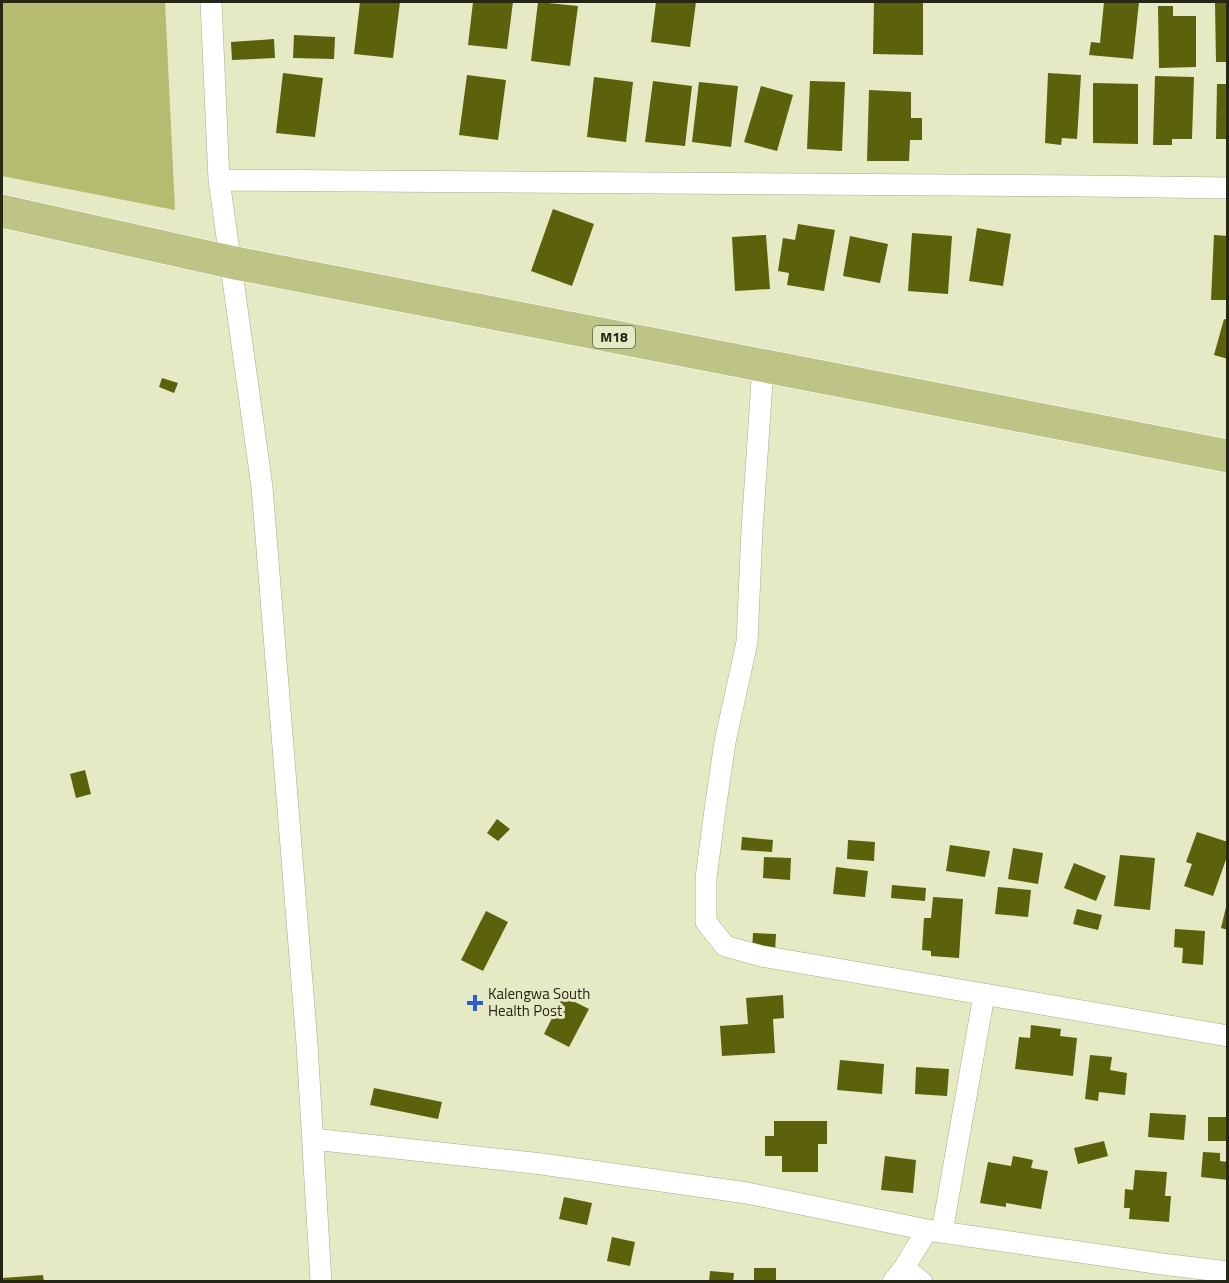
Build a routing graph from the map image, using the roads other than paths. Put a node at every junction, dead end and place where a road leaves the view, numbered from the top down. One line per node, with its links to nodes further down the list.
1 (211, 2): 2 (street)
2 (219, 180): 3 (street); 5 (street)
3 (1227, 188)
4 (2, 211): 5 (main road, M18)
5 (230, 262): 6 (main road, M18); 10 (street)
6 (764, 366): 7 (main road, M18); 8 (street)
7 (1227, 456)
8 (984, 994): 9 (street); 11 (street)
9 (1227, 1036)
10 (313, 1139): 11 (street); 14 (street)
11 (935, 1231): 12 (street); 13 (street)
12 (1227, 1272)
13 (899, 1275): 15 (street)
14 (321, 1281)
15 (922, 1281)

